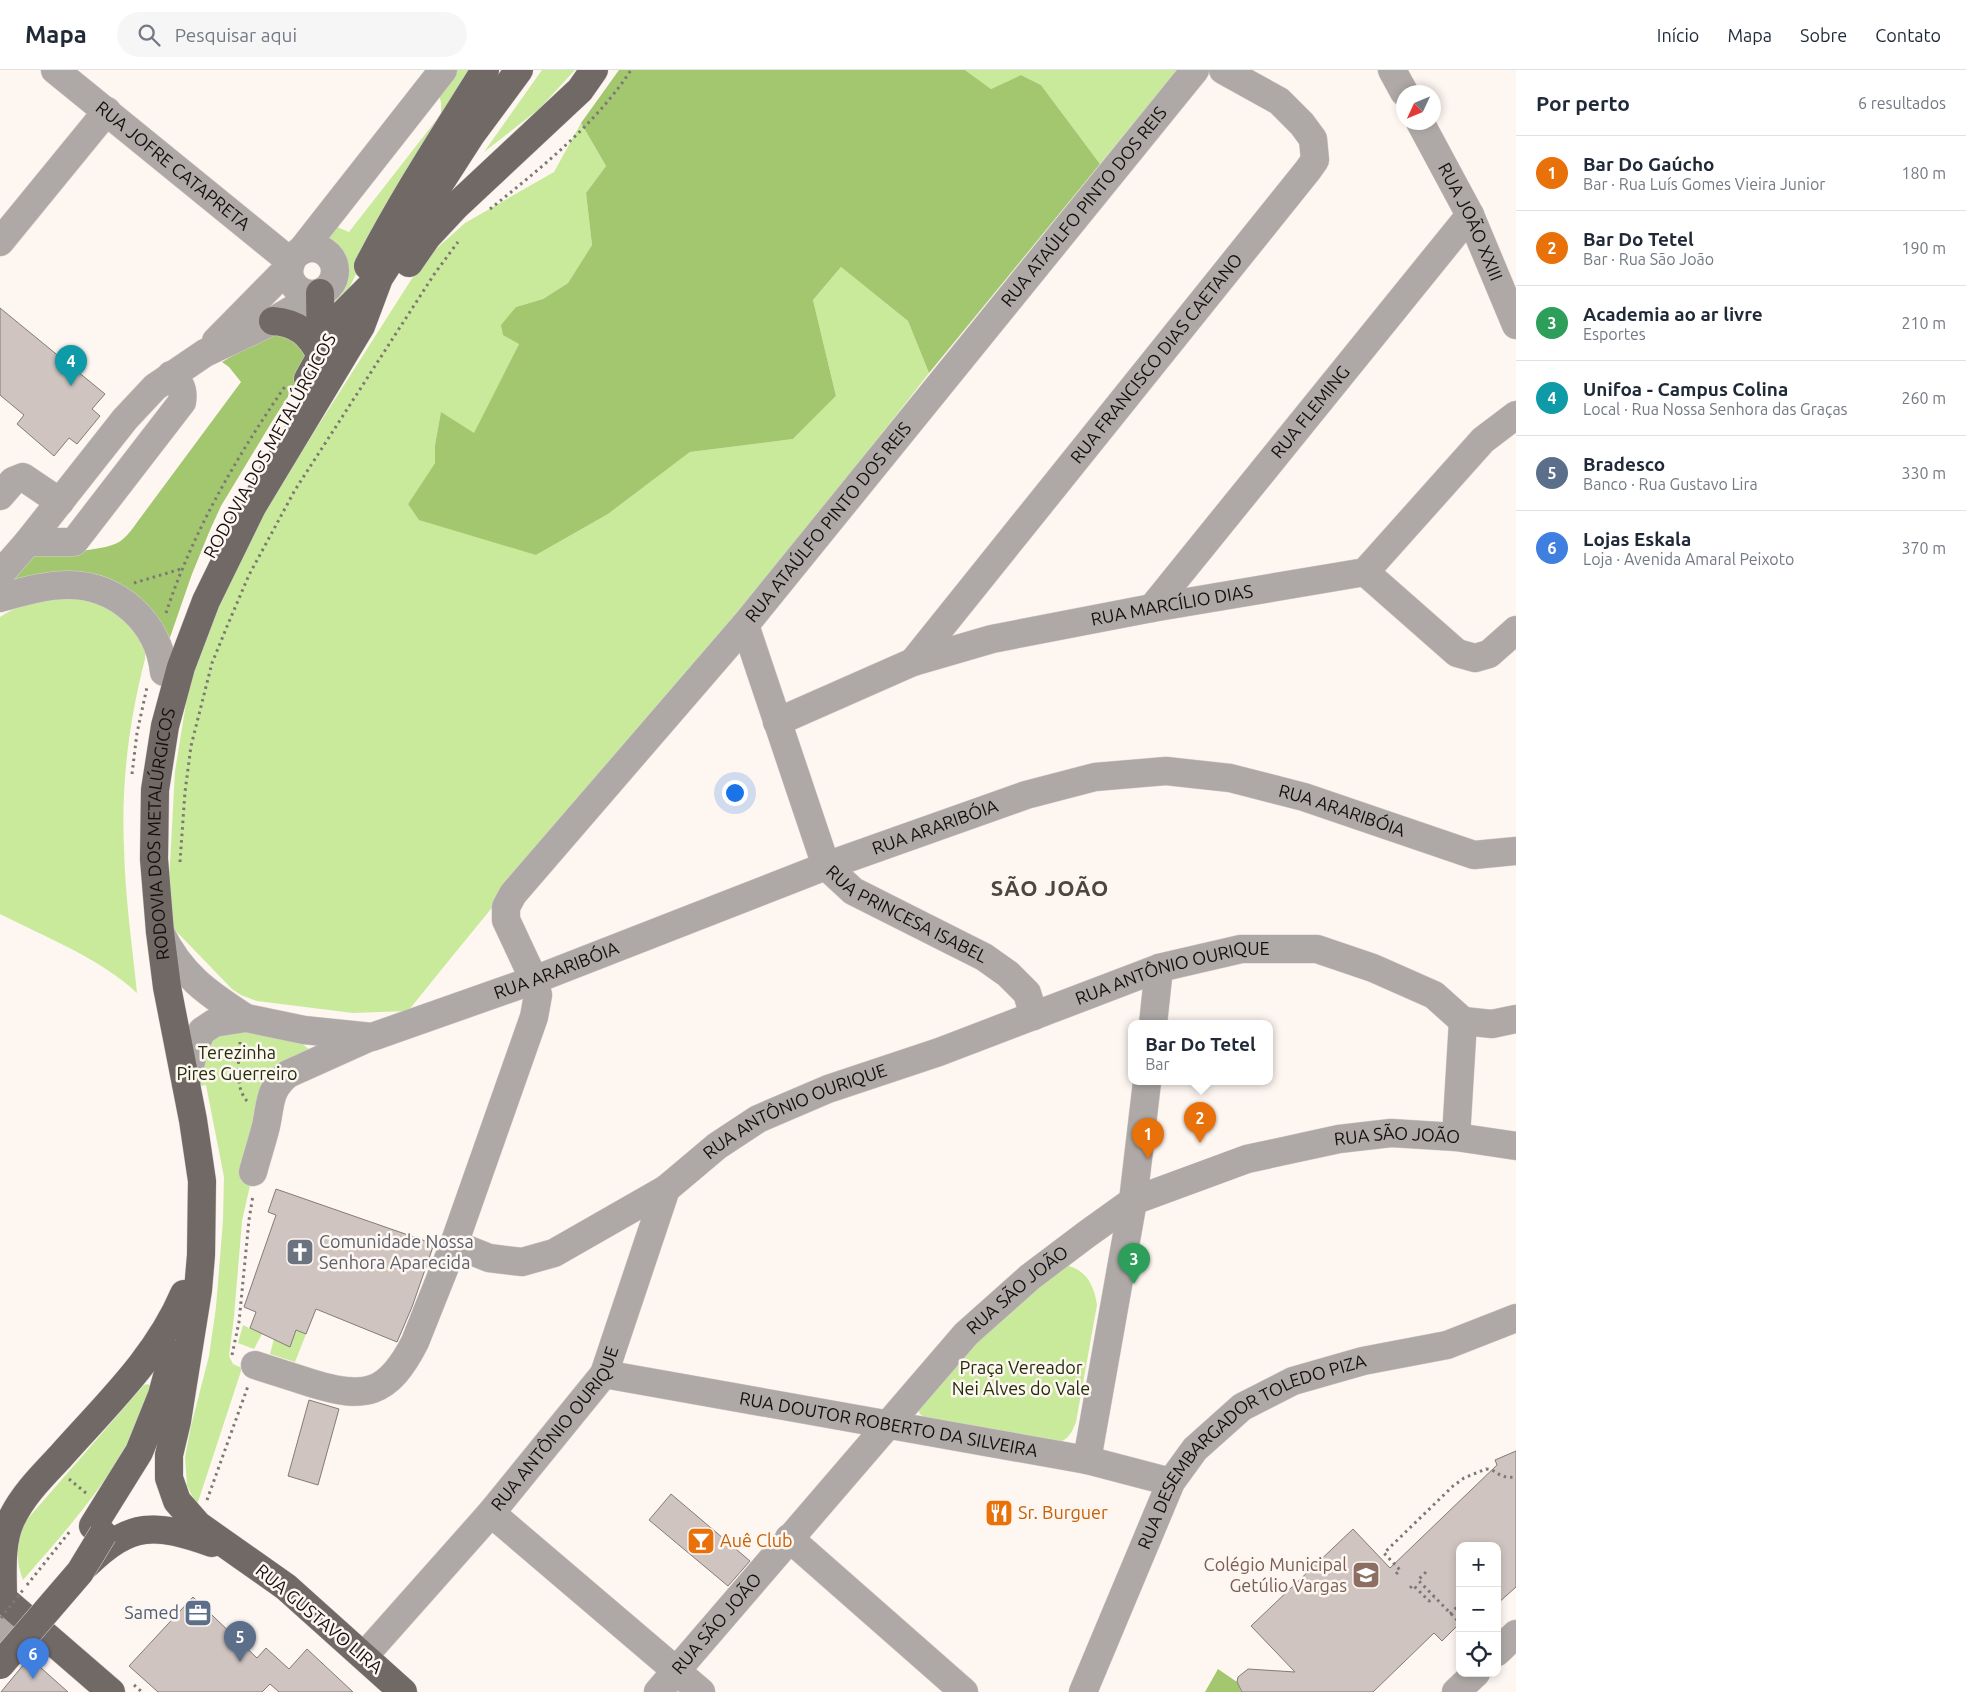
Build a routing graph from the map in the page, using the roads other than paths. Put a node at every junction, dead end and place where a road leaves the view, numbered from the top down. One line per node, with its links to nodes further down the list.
1 (55, 70): 10 (street, RUA JOFRE CATAPRETA)
2 (443, 70): 14 (street)
3 (486, 70): 17 (main road)
4 (519, 70): 17 (main road, RODOVIA DOS METALÚRGICOS)
5 (594, 70): 17 (main road)
6 (1195, 70): 30 (street, RUA ATAÚLFO PINTO DOS REIS)
7 (1223, 70): 32 (street, RUA FRANCISCO DIAS CAETANO)
8 (1392, 70): 9 (street)
9 (1400, 85)
10 (106, 111): 13 (street); 14 (street, RUA JOFRE CATAPRETA)
11 (1424, 130): 12 (street, RUA JOÃO XXIII)
12 (1470, 215): 18 (street, RUA JOÃO XXIII); 29 (street, RUA FLEMING)
13 (0, 242)
14 (294, 259): 15 (street); 15 (street); 19 (street)
15 (318, 293): 16 (street); 20 (main road)
16 (273, 320): 19 (street); 20 (main road)
17 (352, 321): 20 (main road, RODOVIA DOS METALÚRGICOS); 37 (main road, RODOVIA DOS METALÚRGICOS)
18 (1516, 325)
19 (205, 353): 21 (street)
20 (321, 356): 33 (main road, RODOVIA DOS METALÚRGICOS)
21 (171, 375): 24 (street); 25 (street)
22 (1516, 415): 26 (street)
23 (0, 496): 24 (street)
24 (60, 502): 25 (street)
25 (28, 542): 27 (street)
26 (1365, 572): 29 (street, RUA MARCÍLIO DIAS); 31 (street)
27 (0, 574)
28 (0, 598): 33 (street)
29 (1152, 608): 32 (street, RUA MARCÍLIO DIAS)
30 (745, 625): 34 (street, RUA PRINCESA ISABEL); 39 (street, RUA ATAÚLFO PINTO DOS REIS)
31 (1516, 630)
32 (913, 662): 34 (street, RUA MARCÍLIO DIAS)
33 (164, 672): 54 (main road, RODOVIA DOS METALÚRGICOS)
34 (777, 722): 36 (street, RUA PRINCESA ISABEL)
35 (1516, 851): 36 (street, RUA ARARIBÓIA)
36 (826, 866): 39 (street, RUA ARARIBÓIA); 40 (street, RUA PRINCESA ISABEL)
37 (160, 932): 41 (street); 46 (main road, RODOVIA DOS METALÚRGICOS)
38 (1160, 968): 40 (street, RUA ANTÔNIO OURIQUE); 43 (street); 44 (street, RUA ANTÔNIO OURIQUE)
39 (534, 980): 45 (street, RUA ARARIBÓIA); 53 (street, RUA ATAÚLFO PINTO DOS REIS)
40 (1034, 1016): 51 (street, RUA ANTÔNIO OURIQUE)
41 (243, 1019): 45 (street, RUA ARARIBÓIA); 46 (street)
42 (1516, 1019): 44 (street)
43 (1154, 1020)
44 (1463, 1021): 48 (street)
45 (372, 1037): 50 (street, RUA ARARIBÓIA)
46 (186, 1084): 56 (main road, RODOVIA DOS METALÚRGICOS)
47 (1147, 1085): 52 (street)
48 (1456, 1137): 49 (street, RUA SÃO JOÃO); 52 (street, RUA SÃO JOÃO)
49 (1516, 1146)
50 (253, 1172)
51 (666, 1189): 53 (street); 58 (street, RUA ANTÔNIO OURIQUE)
52 (1133, 1201): 59 (street, RUA SÃO JOÃO); 60 (street)
53 (454, 1244): 57 (street, RUA ATAÚLFO PINTO DOS REIS)
54 (184, 1294): 63 (main road, RODOVIA DOS METALÚRGICOS); 66 (main road)
55 (1516, 1318): 61 (street, RUA DESEMBARGADOR TOLEDO PIZA)
56 (190, 1345): 63 (main road); 65 (main road)
57 (255, 1365)
58 (604, 1374): 59 (street, RUA DOUTOR ROBERTO DA SILVEIRA); 62 (street, RUA ANTÔNIO OURIQUE)
59 (887, 1424): 60 (street, RUA DOUTOR ROBERTO DA SILVEIRA); 64 (street, RUA SÃO JOÃO)
60 (1088, 1460): 61 (street, RUA DOUTOR ROBERTO DA SILVEIRA)
61 (1171, 1482): 79 (street, RUA DESEMBARGADOR TOLEDO PIZA)
62 (491, 1513): 70 (street, RUA ANTÔNIO OURIQUE); 72 (street)
63 (96, 1532): 65 (main road); 68 (main road); 71 (main road, bridge)
64 (789, 1538): 72 (street, RUA SÃO JOÃO); 78 (street)
65 (232, 1550): 70 (main road, RUA GUSTAVO LIRA)
66 (4, 1611): 74 (main road)
67 (1516, 1634): 69 (street)
68 (0, 1639)
69 (1501, 1648)
70 (364, 1656): 75 (main road, RUA GUSTAVO LIRA)
71 (0, 1665)
72 (677, 1670): 76 (street, RUA SÃO JOÃO); 77 (street)
73 (1472, 1677): 80 (street)
74 (119, 1686)
75 (403, 1692)
76 (658, 1692)
77 (701, 1692)
78 (964, 1692)
79 (1083, 1692)
80 (1456, 1692)

